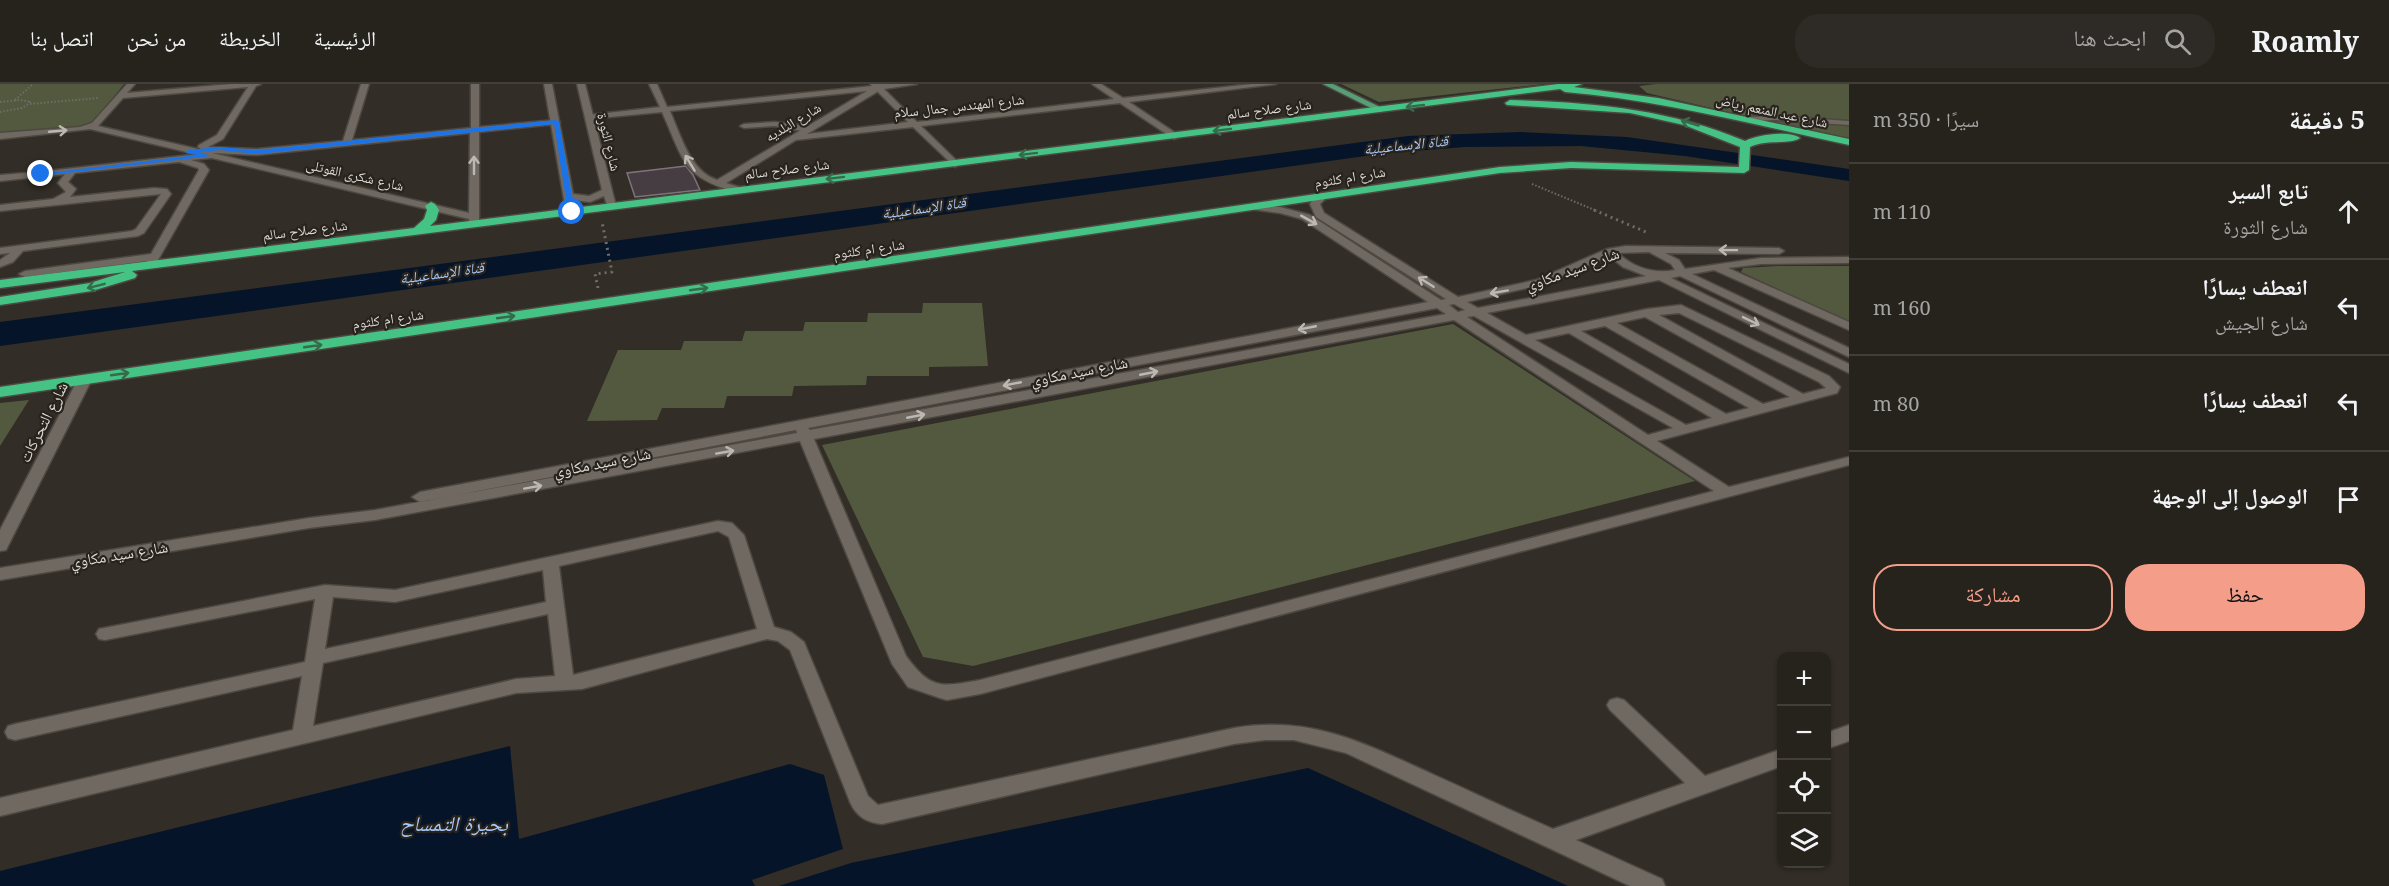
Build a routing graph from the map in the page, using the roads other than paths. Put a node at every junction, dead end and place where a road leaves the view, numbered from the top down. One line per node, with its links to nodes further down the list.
1 (131, 84): 16 (street)
2 (255, 84): 16 (street); 38 (street)
3 (365, 84): 35 (street)
4 (475, 84): 30 (street)
5 (548, 84): 24 (street)
6 (581, 84): 22 (street, شارع الثورة)
7 (653, 84): 20 (street)
8 (913, 84): 14 (street)
9 (1096, 84): 17 (street)
10 (1272, 84): 17 (street, شارع المهندس جمال سلام)
11 (1327, 84): 21 (main road)
12 (1578, 84): 15 (highway, شارع صلاح سالم)
13 (1626, 84): 18 (highway)
14 (879, 85): 20 (street); 26 (street); 29 (street, شارع البلديه)
15 (1546, 89): 18 (highway, شارع عبد المنعم رياض); 19 (highway, شارع صلاح سالم)
16 (121, 96): 28 (street)
17 (1122, 101): 26 (street, شارع المهندس جمال سلام); 32 (street)
18 (1658, 101): 23 (highway, شارع عبد المنعم رياض)
19 (1442, 103): 21 (highway, شارع صلاح سالم, one-way to 21); 36 (highway, one-way to 19)
20 (665, 110): 22 (street); 46 (street, one-way to 20)
21 (1382, 110): 32 (highway, شارع صلاح سالم, one-way to 32)
22 (589, 117): 48 (street, شارع الثورة)
23 (1749, 119): 25 (street); 34 (highway, شارع عبد المنعم رياض)
24 (556, 122): 30 (street); 50 (street)
25 (1849, 123)
26 (914, 124): 33 (street, شارع المهندس جمال سلام); 41 (street)
27 (744, 126): 29 (street)
28 (91, 127): 31 (street, شارع شكرى القوتلى, one-way to 28); 38 (street, شارع شكرى القوتلى)
29 (807, 129): 33 (street, شارع البلديه)
30 (475, 130): 35 (street); 57 (street, one-way to 30)
31 (0, 136)
32 (1174, 136): 41 (highway, شارع صلاح سالم, one-way to 41)
33 (792, 138): 46 (street, شارع البلديه)
34 (1849, 142)
35 (347, 143): 38 (street)
36 (1745, 145): 37 (highway, شارع عبد المنعم رياض); 49 (highway, شارع ام كلثوم)
37 (1849, 148)
38 (188, 151): 39 (street, شارع شكرى القوتلى)
39 (208, 156): 40 (street); 52 (street, شارع شكرى القوتلى)
40 (168, 160): 42 (street); 67 (street)
41 (955, 164): 47 (highway, شارع صلاح سالم, one-way to 47)
42 (72, 171): 43 (street); 51 (street)
43 (41, 174)
44 (26, 176): 45 (street)
45 (0, 178)
46 (717, 184): 47 (street)
47 (739, 190): 53 (highway, شارع صلاح سالم)
48 (607, 191): 50 (street); 53 (street, شارع الثورة)
49 (1322, 196): 54 (highway, شارع ام كلثوم); 75 (street, one-way to 49)
50 (568, 197): 56 (street)
51 (54, 202): 55 (street); 65 (street)
52 (431, 206): 57 (street, شارع شكرى القوتلى); 58 (highway)
53 (611, 206): 56 (highway, شارع صلاح سالم)
54 (1253, 207): 77 (street, one-way to 77); 87 (highway, شارع ام كلثوم, one-way to 54)
55 (0, 208)
56 (572, 212): 57 (highway, شارع صلاح سالم)
57 (474, 220): 58 (highway, شارع صلاح سالم)
58 (418, 231): 67 (highway, شارع صلاح سالم)
59 (59, 244): 60 (street); 65 (street); 70 (street)
60 (19, 249): 62 (street); 68 (street)
61 (1645, 249): 63 (street, شارع سيد مكاوي); 64 (street, شارع سيد مكاوي, one-way to 61); 71 (street)
62 (0, 251)
63 (1611, 251): 73 (street); 75 (street, شارع سيد مكاوي, one-way to 75)
64 (1849, 252)
65 (81, 254): 67 (street); 70 (street)
66 (1849, 260): 69 (street, شارع سيد مكاوي)
67 (153, 261): 74 (highway, شارع صلاح سالم); 76 (highway, one-way to 76)
68 (0, 264)
69 (1715, 266): 71 (street, شارع سيد مكاوي); 82 (street)
70 (38, 272): 72 (street)
71 (1682, 273): 73 (street, شارع سيد مكاوي); 85 (street)
72 (26, 274)
73 (1661, 277): 78 (street, شارع سيد مكاوي); 86 (street, one-way to 86)
74 (0, 284)
75 (1455, 300): 77 (street, شارع سيد مكاوي); 78 (street)
76 (0, 301)
77 (1436, 303): 80 (street); 93 (street, شارع سيد مكاوي, one-way to 93)
78 (1476, 312): 80 (street, شارع سيد مكاوي); 84 (street)
79 (1647, 313): 81 (street); 89 (street); 89 (street)
80 (1456, 316): 93 (street, شارع سيد مكاوي, one-way to 80); 94 (street)
81 (1607, 322): 83 (street); 90 (street)
82 (1849, 326)
83 (1570, 329): 84 (street); 91 (street)
84 (1524, 339): 92 (street)
85 (1849, 353)
86 (1849, 369)
87 (85, 379): 88 (highway, شارع ام كلثوم); 97 (street, شارع التحركات)
88 (0, 392)
89 (1801, 398): 90 (street)
90 (1761, 410): 91 (street)
91 (1724, 419): 92 (street)
92 (1684, 429): 94 (street)
93 (803, 430): 96 (street); 99 (street, شارع سيد مكاوي)
94 (1646, 440): 96 (street)
95 (1849, 462): 96 (street)
96 (1727, 493)
97 (0, 546)
98 (550, 562): 100 (street); 101 (street); 102 (street)
99 (0, 574)
100 (325, 591): 103 (street); 104 (street)
101 (556, 606): 104 (street); 105 (street)
102 (767, 633): 105 (street); 114 (street)
103 (105, 634)
104 (314, 662): 107 (street); 109 (street)
105 (566, 684): 109 (street)
106 (1617, 705): 112 (street)
107 (15, 732)
108 (1849, 733): 110 (street)
109 (302, 736): 113 (street)
110 (1831, 740)
111 (1777, 759): 112 (street)
112 (1701, 785): 114 (street)
113 (0, 807)
114 (1552, 839): 115 (street)
115 (1654, 886)

